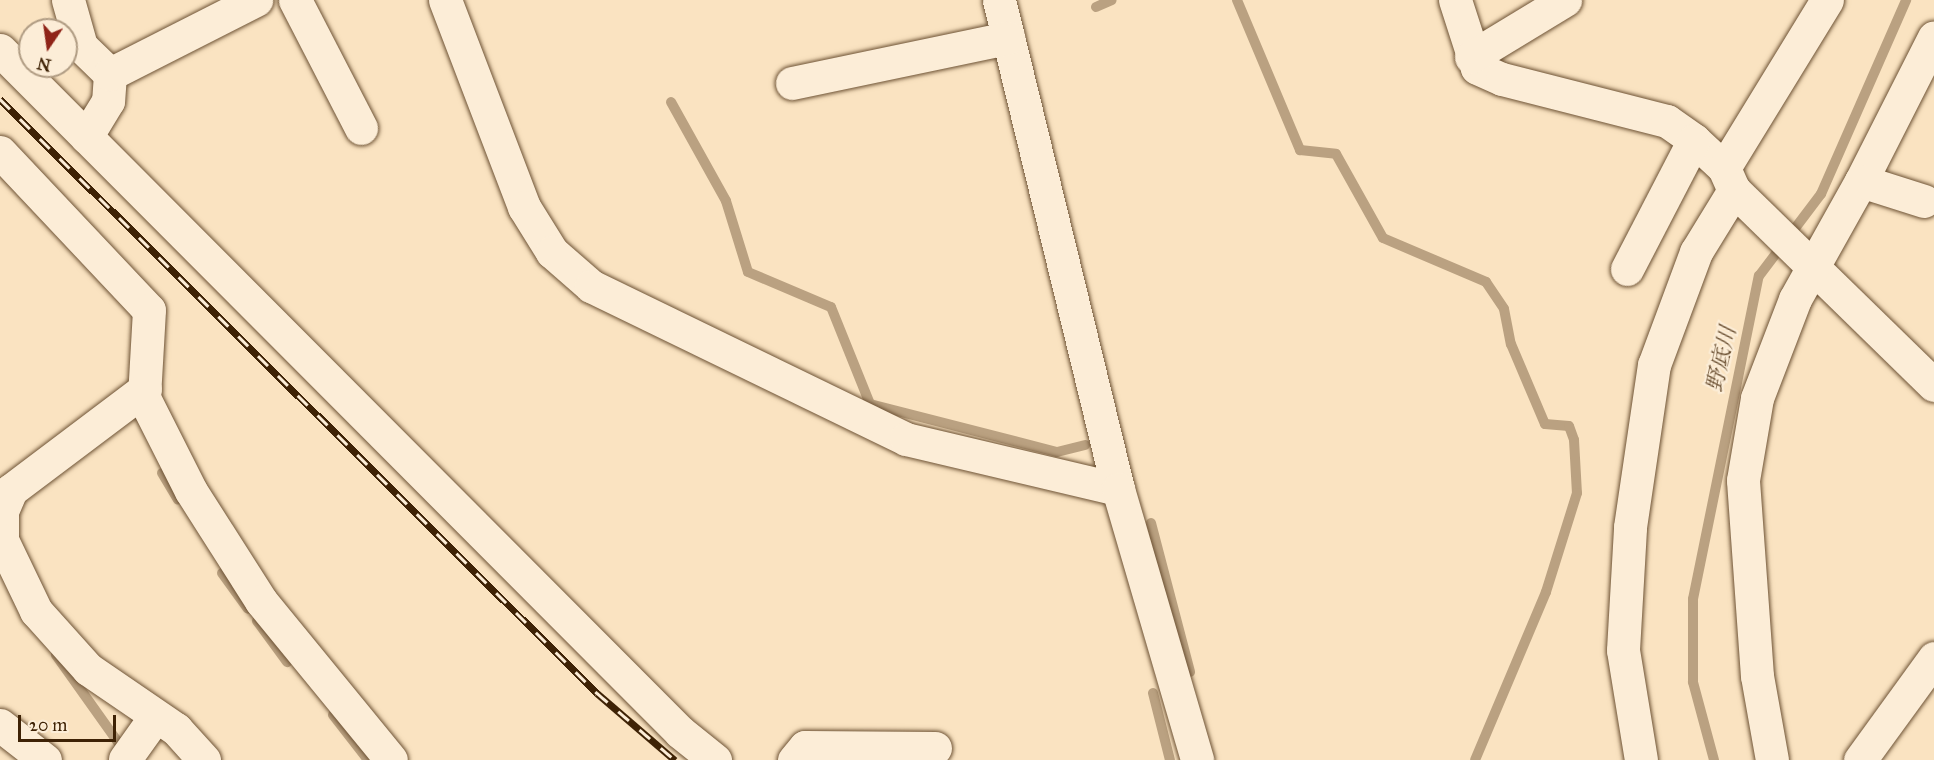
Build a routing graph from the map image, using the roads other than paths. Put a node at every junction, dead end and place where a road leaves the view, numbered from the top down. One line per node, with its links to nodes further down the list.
1 (68, 0): 13 (street)
2 (256, 0): 13 (street)
3 (295, 0): 15 (street)
4 (445, 0): 26 (street)
5 (999, 0): 10 (street)
6 (1455, 0): 12 (street)
7 (1565, 0): 12 (street)
8 (1827, 0): 20 (street)
9 (1934, 37): 19 (street)
10 (1008, 38): 14 (street); 26 (street)
11 (0, 50): 16 (street)
12 (1471, 57): 17 (street)
13 (110, 74): 16 (street)
14 (792, 83)
15 (361, 128)
16 (86, 137): 36 (street)
17 (1694, 140): 20 (street); 23 (street)
18 (0, 152): 25 (street)
19 (1861, 181): 21 (street); 22 (street)
20 (1735, 186): 22 (street); 39 (street)
21 (1924, 201)
22 (1808, 261): 24 (street); 40 (street)
23 (1627, 269)
24 (1934, 385)
25 (145, 388): 27 (street); 35 (street)
26 (1118, 489): 38 (street)
27 (10, 585): 29 (street)
28 (1934, 658): 41 (street)
29 (155, 717): 32 (street); 34 (street)
30 (0, 725): 33 (street)
31 (935, 748): 37 (street)
32 (125, 759)
33 (45, 760)
34 (204, 760)
35 (391, 760)
36 (715, 760)
37 (794, 760)
38 (1197, 760)
39 (1641, 760)
40 (1772, 760)
41 (1860, 760)

